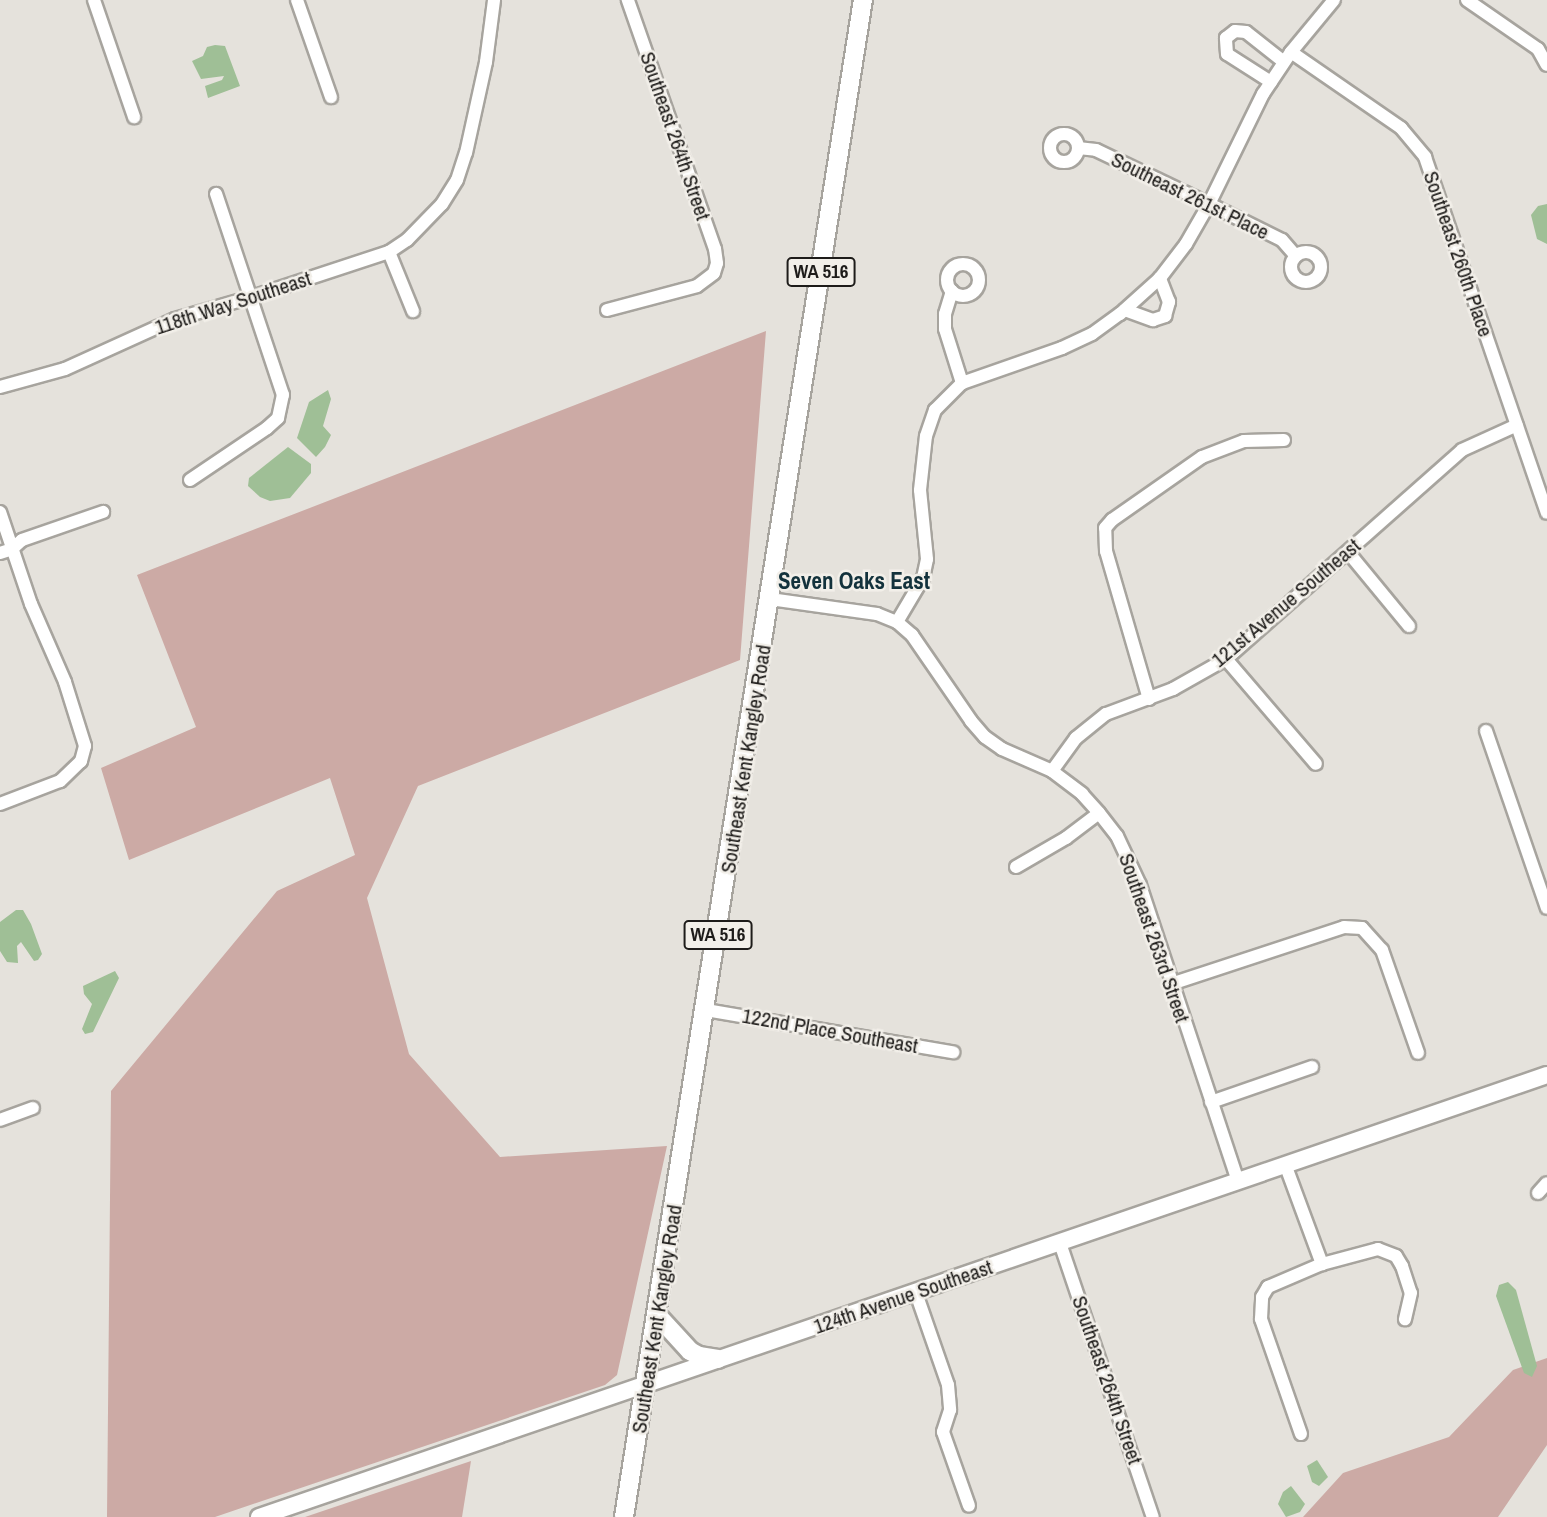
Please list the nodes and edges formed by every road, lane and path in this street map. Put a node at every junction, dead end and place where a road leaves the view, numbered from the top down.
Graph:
1 (94, 0) edge
2 (297, 0) edge
3 (494, 0) edge
4 (628, 0) edge
5 (863, 0) edge
6 (1334, 0) edge
7 (1467, 0) edge
8 (1542, 46) edge
9 (1288, 57) junction
10 (1547, 65) edge
11 (1271, 82) junction
12 (331, 97) dead end
13 (134, 117) dead end
14 (1078, 148) dead end
15 (216, 194) dead end
16 (1209, 204) junction
17 (389, 252) junction
18 (1296, 256) dead end
19 (1160, 278) junction
20 (952, 291) dead end
21 (252, 298) junction
22 (607, 310) dead end
23 (1125, 310) junction
24 (413, 311) dead end
25 (962, 383) junction
26 (0, 387) edge
27 (1517, 425) junction
28 (1284, 440) dead end
29 (190, 480) dead end
30 (0, 512) edge
31 (103, 512) dead end
32 (1547, 513) edge
33 (6, 551) edge
34 (1348, 552) junction
35 (770, 598) junction
36 (897, 622) junction
37 (1409, 626) dead end
38 (1226, 659) junction
39 (1149, 699) junction
40 (1486, 731) dead end
41 (1316, 764) dead end
42 (1052, 771) junction
43 (0, 804) edge
44 (1099, 813) junction
45 (1016, 867) dead end
46 (1547, 908) edge
47 (1171, 984) junction
48 (706, 1010) junction
49 (953, 1052) dead end
50 (1418, 1053) dead end
51 (1312, 1068) dead end
52 (1547, 1075) edge
53 (1211, 1102) junction
54 (33, 1108) dead end
55 (0, 1120) edge
56 (1285, 1164) junction
57 (1238, 1181) junction
58 (1060, 1243) junction
59 (1322, 1264) junction
60 (916, 1293) junction
61 (657, 1315) junction
62 (1405, 1318) dead end
63 (718, 1359) junction
64 (646, 1384) junction
65 (1301, 1434) dead end
66 (969, 1506) dead end
67 (259, 1517) edge
68 (624, 1517) edge
69 (1153, 1517) edge

1 - 13 street
2 - 12 street
3 - 17 street, 118th Way Southeast
4 - 22 street, Southeast 264th Street
5 - 35 main road, Southeast Kent Kangley Road / WA 516
6 - 9 street
7 - 8 street
8 - 10 street
9 - 11 street
9 - 11 street, Southeast 260th Place
9 - 27 street, Southeast 260th Place
11 - 16 street
14 - 16 street, Southeast 261st Place
15 - 21 street
16 - 18 street, Southeast 261st Place
16 - 19 street
17 - 21 street, 118th Way Southeast
17 - 24 street
19 - 23 street
19 - 23 street
20 - 25 street
21 - 26 street, 118th Way Southeast
21 - 29 street
23 - 25 street
25 - 36 street
27 - 32 street, Southeast 260th Place
27 - 34 street, 121st Avenue Southeast
28 - 39 street
30 - 33 street
31 - 33 street
33 - 43 street
34 - 37 street
34 - 38 street, 121st Avenue Southeast
35 - 36 street
35 - 48 main road, Southeast Kent Kangley Road / WA 516
36 - 42 street, Southeast 263rd Street
38 - 39 street, 121st Avenue Southeast
38 - 41 street
39 - 42 street, 121st Avenue Southeast
40 - 46 street
42 - 44 street, Southeast 263rd Street
44 - 45 street
44 - 47 street, Southeast 263rd Street
47 - 50 street
47 - 53 street, Southeast 263rd Street
48 - 49 street, 122nd Place Southeast
48 - 61 main road, Southeast Kent Kangley Road / WA 516
51 - 53 street
52 - 56 street, 124th Avenue Southeast
53 - 57 street, Southeast 263rd Street
54 - 55 street
56 - 57 street, 124th Avenue Southeast
56 - 59 street
57 - 58 street, 124th Avenue Southeast
58 - 60 street, 124th Avenue Southeast
58 - 69 street, Southeast 264th Street
59 - 62 street
59 - 65 street
60 - 63 street, 124th Avenue Southeast
60 - 66 street
61 - 63 main road
61 - 64 main road, Southeast Kent Kangley Road / WA 516
63 - 64 street, 124th Avenue Southeast
64 - 67 street, 124th Avenue Southeast
64 - 68 main road, Southeast Kent Kangley Road / WA 516

